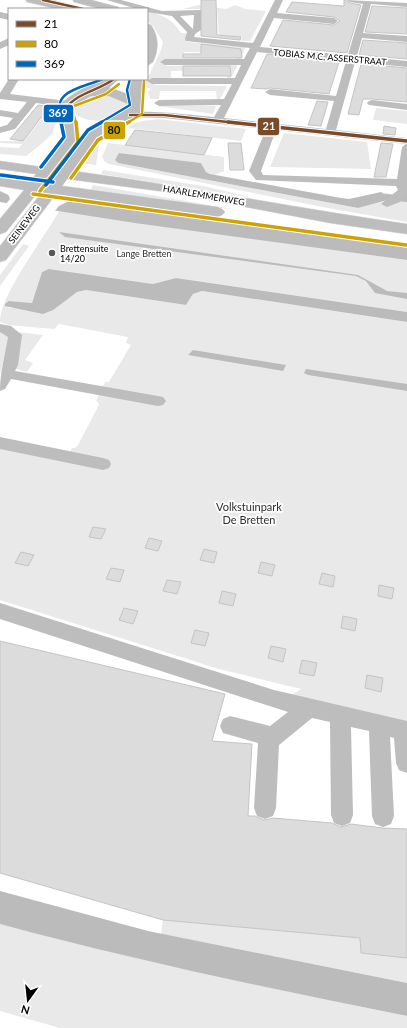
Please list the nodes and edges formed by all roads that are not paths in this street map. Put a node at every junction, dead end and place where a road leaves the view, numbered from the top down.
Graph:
1 (31, 0) edge
2 (43, 0) edge
3 (66, 0) edge
4 (78, 0) edge
5 (110, 0) edge
6 (140, 0) edge
7 (279, 0) edge
8 (350, 0) edge
9 (368, 2) junction
10 (180, 3) dead end
11 (405, 3) edge
12 (132, 5) junction
13 (67, 8) edge
14 (79, 8) edge
15 (101, 8) edge
16 (110, 8) edge
17 (143, 8) edge
18 (148, 9) edge
19 (162, 13) junction
20 (174, 14) junction
21 (271, 15) junction
22 (334, 21) dead end
23 (148, 30) edge
24 (358, 34) junction
25 (190, 35) junction
26 (407, 39) edge
27 (255, 48) junction
28 (351, 58) junction
29 (148, 59) edge
30 (165, 62) dead end
31 (247, 62) junction
32 (407, 64) edge
33 (13, 80) edge
34 (104, 80) edge
35 (113, 80) edge
36 (137, 80) edge
37 (152, 81) dead end
38 (238, 81) junction
39 (21, 88) dead end
40 (88, 92) junction
41 (270, 92) dead end
42 (4, 93) edge
43 (33, 95) junction
44 (339, 99) junction
45 (226, 102) junction
46 (159, 103) dead end
47 (372, 103) dead end
48 (67, 104) junction
49 (407, 106) edge
50 (135, 109) junction
51 (0, 114) edge
52 (20, 116) junction
53 (68, 120) junction
54 (218, 120) junction
55 (109, 125) junction
56 (272, 126) junction
57 (0, 130) edge
58 (330, 133) junction
59 (407, 141) edge
60 (407, 147) edge
61 (0, 165) edge
62 (46, 171) junction
63 (65, 174) junction
64 (0, 182) edge
65 (399, 195) edge
66 (25, 197) junction
67 (43, 200) junction
68 (0, 229) edge
69 (407, 229) edge
70 (407, 238) edge
71 (0, 257) edge
72 (0, 328) edge
73 (4, 380) edge
74 (158, 401) dead end
75 (0, 443) edge
76 (103, 464) dead end
77 (0, 611) edge
78 (310, 707) junction
79 (340, 715) junction
80 (379, 724) junction
81 (230, 726) dead end
82 (406, 730) edge
83 (273, 737) junction
84 (407, 763) edge
85 (265, 808) dead end
86 (342, 815) dead end
87 (383, 816) dead end

1 - 13 main road
2 - 14 street
3 - 15 street
4 - 16 main road
5 - 12 street
6 - 12 street
7 - 21 street
8 - 9 street
9 - 11 street
9 - 24 street
10 - 19 street
12 - 17 street
18 - 19 street
19 - 20 street
20 - 25 street
20 - 25 street
21 - 22 street
21 - 27 street
23 - 29 main road
24 - 26 street
24 - 28 street
25 - 27 street, TOBIAS M.C. ASSERSTRAAT
27 - 28 street, TOBIAS M.C. ASSERSTRAAT
27 - 31 street
28 - 32 street, TOBIAS M.C. ASSERSTRAAT
28 - 44 street
30 - 31 street
31 - 38 street
33 - 42 street
34 - 40 main road
35 - 40 street
36 - 50 main road
37 - 38 street
38 - 45 street
39 - 42 street
40 - 48 main road
40 - 50 main road
41 - 44 street
42 - 43 street
43 - 48 street
43 - 52 street
44 - 58 street
45 - 46 street
45 - 54 street
47 - 49 street
48 - 53 main road, SEINEWEG
50 - 54 street
50 - 55 main road, SEINEWEG
51 - 52 street
52 - 57 street
53 - 55 main road
53 - 62 main road, SEINEWEG
54 - 56 street
55 - 63 main road, SEINEWEG
56 - 58 street
56 - 65 street
58 - 59 street
60 - 65 street
61 - 62 main road, HAARLEMMERWEG
62 - 63 main road, HAARLEMMERWEG
62 - 66 main road, SEINEWEG
63 - 67 main road, SEINEWEG
63 - 69 main road, HAARLEMMERWEG
64 - 66 main road, HAARLEMMERWEG
66 - 67 main road, HAARLEMMERWEG
66 - 68 main road, SEINEWEG
67 - 70 main road, HAARLEMMERWEG
67 - 71 main road, SEINEWEG
72 - 73 street
73 - 74 street
75 - 76 street
77 - 78 street
78 - 79 street
78 - 83 street
79 - 80 street
79 - 86 street
80 - 82 street
80 - 87 street
81 - 83 street
82 - 84 street
83 - 85 street

